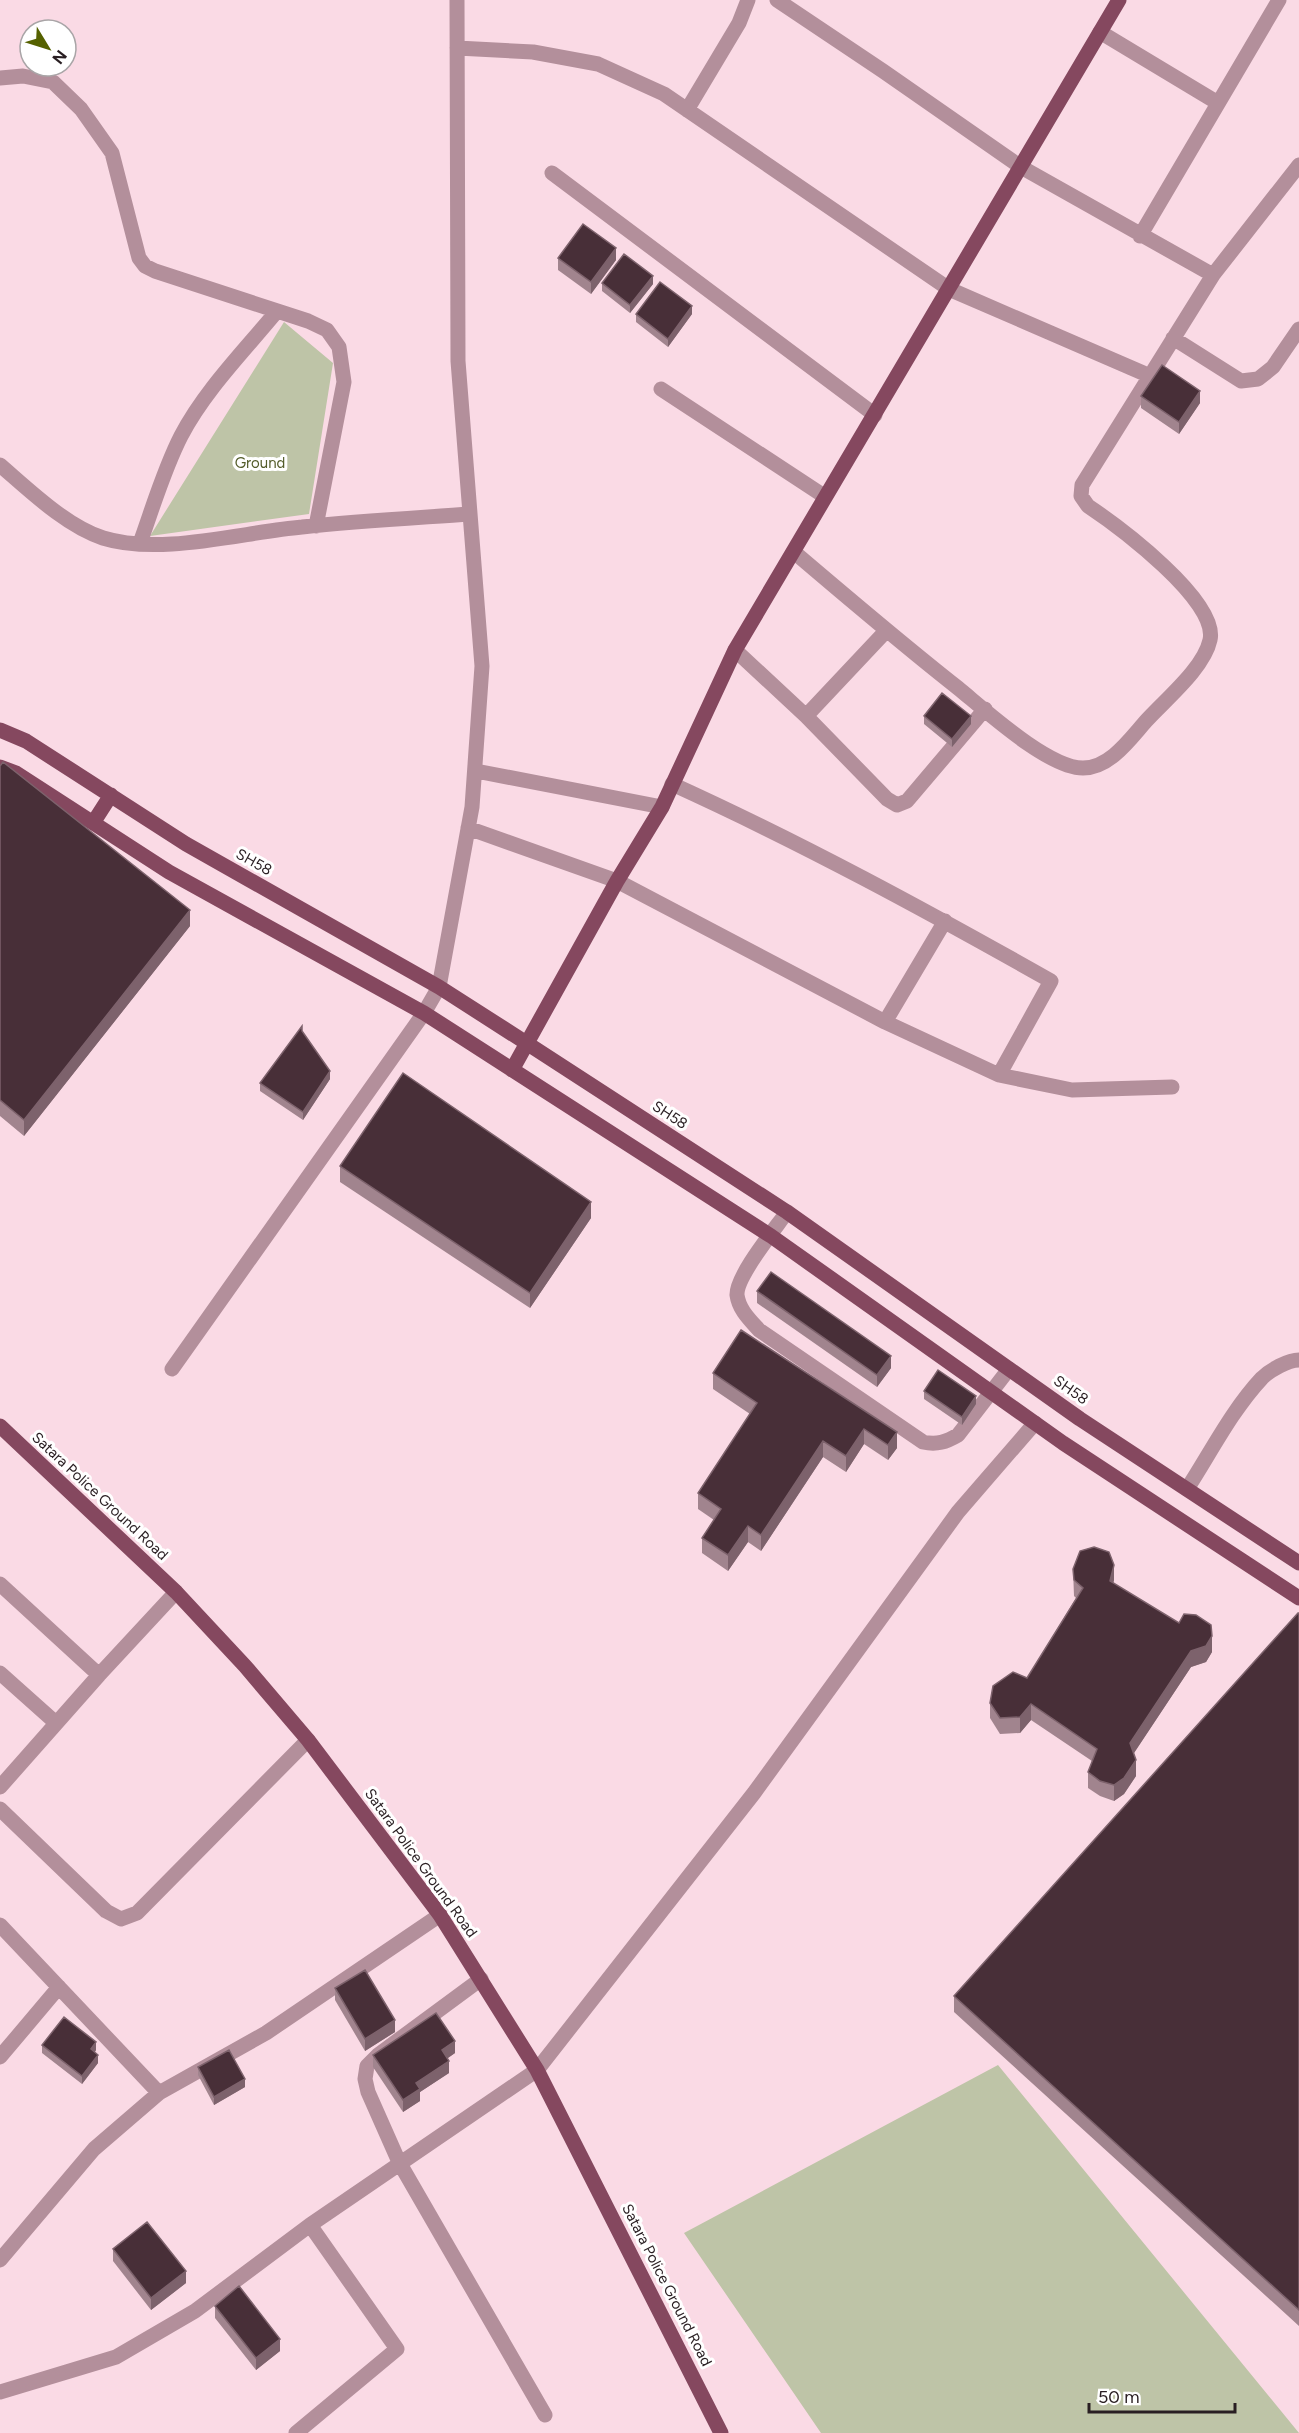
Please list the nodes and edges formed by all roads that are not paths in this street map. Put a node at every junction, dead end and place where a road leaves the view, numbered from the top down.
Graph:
1 (457, 0) edge
2 (748, 0) edge
3 (777, 0) edge
4 (1119, 0) edge
5 (1279, 0) edge
6 (1100, 32) junction
7 (457, 48) junction
8 (0, 78) edge
9 (1218, 103) junction
10 (687, 110) junction
11 (1299, 165) edge
12 (1021, 167) junction
13 (552, 173) dead end
14 (1140, 236) junction
15 (1213, 275) junction
16 (949, 289) junction
17 (277, 311) junction
18 (1299, 329) edge
19 (1173, 338) junction
20 (1150, 376) junction
21 (661, 389) dead end
22 (875, 414) junction
23 (0, 465) edge
24 (824, 496) junction
25 (470, 514) junction
26 (316, 526) junction
27 (140, 543) junction
28 (794, 552) junction
29 (886, 631) junction
30 (735, 651) junction
31 (985, 709) junction
32 (806, 716) junction
33 (0, 730) edge
34 (0, 767) edge
35 (476, 771) junction
36 (672, 784) junction
37 (111, 795) junction
38 (662, 807) junction
39 (93, 823) junction
40 (468, 828) junction
41 (617, 881) junction
42 (945, 921) junction
43 (439, 987) junction
44 (424, 1013) junction
45 (885, 1022) junction
46 (528, 1044) junction
47 (512, 1070) junction
48 (999, 1075) junction
49 (1172, 1087) dead end
50 (787, 1212) junction
51 (771, 1236) junction
52 (1299, 1360) edge
53 (172, 1369) dead end
54 (1009, 1369) junction
55 (992, 1392) junction
56 (1035, 1423) junction
57 (0, 1426) edge
58 (1186, 1489) junction
59 (1299, 1563) edge
60 (0, 1584) edge
61 (176, 1592) junction
62 (1299, 1598) edge
63 (0, 1672) edge
64 (99, 1675) junction
65 (56, 1723) junction
66 (308, 1740) junction
67 (3, 1779) edge
68 (0, 1809) edge
69 (440, 1915) junction
70 (0, 1925) edge
71 (480, 1979) junction
72 (59, 1987) junction
73 (0, 2057) edge
74 (537, 2070) junction
75 (159, 2093) junction
76 (399, 2162) junction
77 (310, 2225) junction
78 (0, 2260) edge
79 (0, 2392) edge
80 (545, 2415) dead end
81 (296, 2433) edge
82 (721, 2433) edge

1 - 7 street
2 - 10 street
3 - 12 street
4 - 6 main road
5 - 9 street
6 - 9 street
6 - 12 main road
7 - 10 street
7 - 25 street
8 - 17 street
9 - 14 street
10 - 16 street
11 - 15 street
12 - 14 street
12 - 16 main road
13 - 22 street
14 - 15 street
15 - 19 street
16 - 20 street
16 - 22 main road
17 - 26 street
17 - 27 street
18 - 19 street
19 - 20 street
20 - 31 street
21 - 24 street
22 - 24 main road
23 - 27 street
24 - 28 main road
25 - 26 street
25 - 35 street
26 - 27 street
28 - 29 street
28 - 30 main road
29 - 31 street
29 - 32 street
30 - 32 street
30 - 36 main road
31 - 32 street
33 - 37 main road, SH58 / SH58
34 - 39 main road
35 - 38 street
35 - 40 street
36 - 38 main road
36 - 42 street
37 - 39 main road
37 - 43 main road, SH58 / SH58
38 - 41 main road
39 - 44 main road
40 - 41 street
40 - 43 street
41 - 45 street
41 - 46 main road
42 - 45 street
42 - 48 street
43 - 44 street
43 - 46 main road, SH58 / SH58
44 - 47 main road
44 - 53 street
45 - 48 street
46 - 47 main road
46 - 50 main road, SH58 / SH58
47 - 51 main road
48 - 49 street
50 - 51 street
50 - 54 main road, SH58 / SH58
51 - 55 main road
51 - 55 street
52 - 58 street
54 - 55 street
54 - 58 main road, SH58 / SH58
55 - 56 main road
56 - 62 main road
56 - 74 street
57 - 61 main road, Satara Police Ground Road
58 - 59 main road, SH58 / SH58
60 - 64 street
61 - 64 street
61 - 66 main road, Satara Police Ground Road
63 - 65 street
64 - 65 street
65 - 67 street
66 - 68 street
66 - 69 main road, Satara Police Ground Road
69 - 71 main road, Satara Police Ground Road
69 - 75 street
70 - 72 street
71 - 74 main road, Satara Police Ground Road
71 - 76 street
72 - 73 street
72 - 75 street
74 - 76 street
74 - 82 main road, Satara Police Ground Road
75 - 78 street
76 - 77 street
76 - 80 street
77 - 79 street
77 - 81 street

